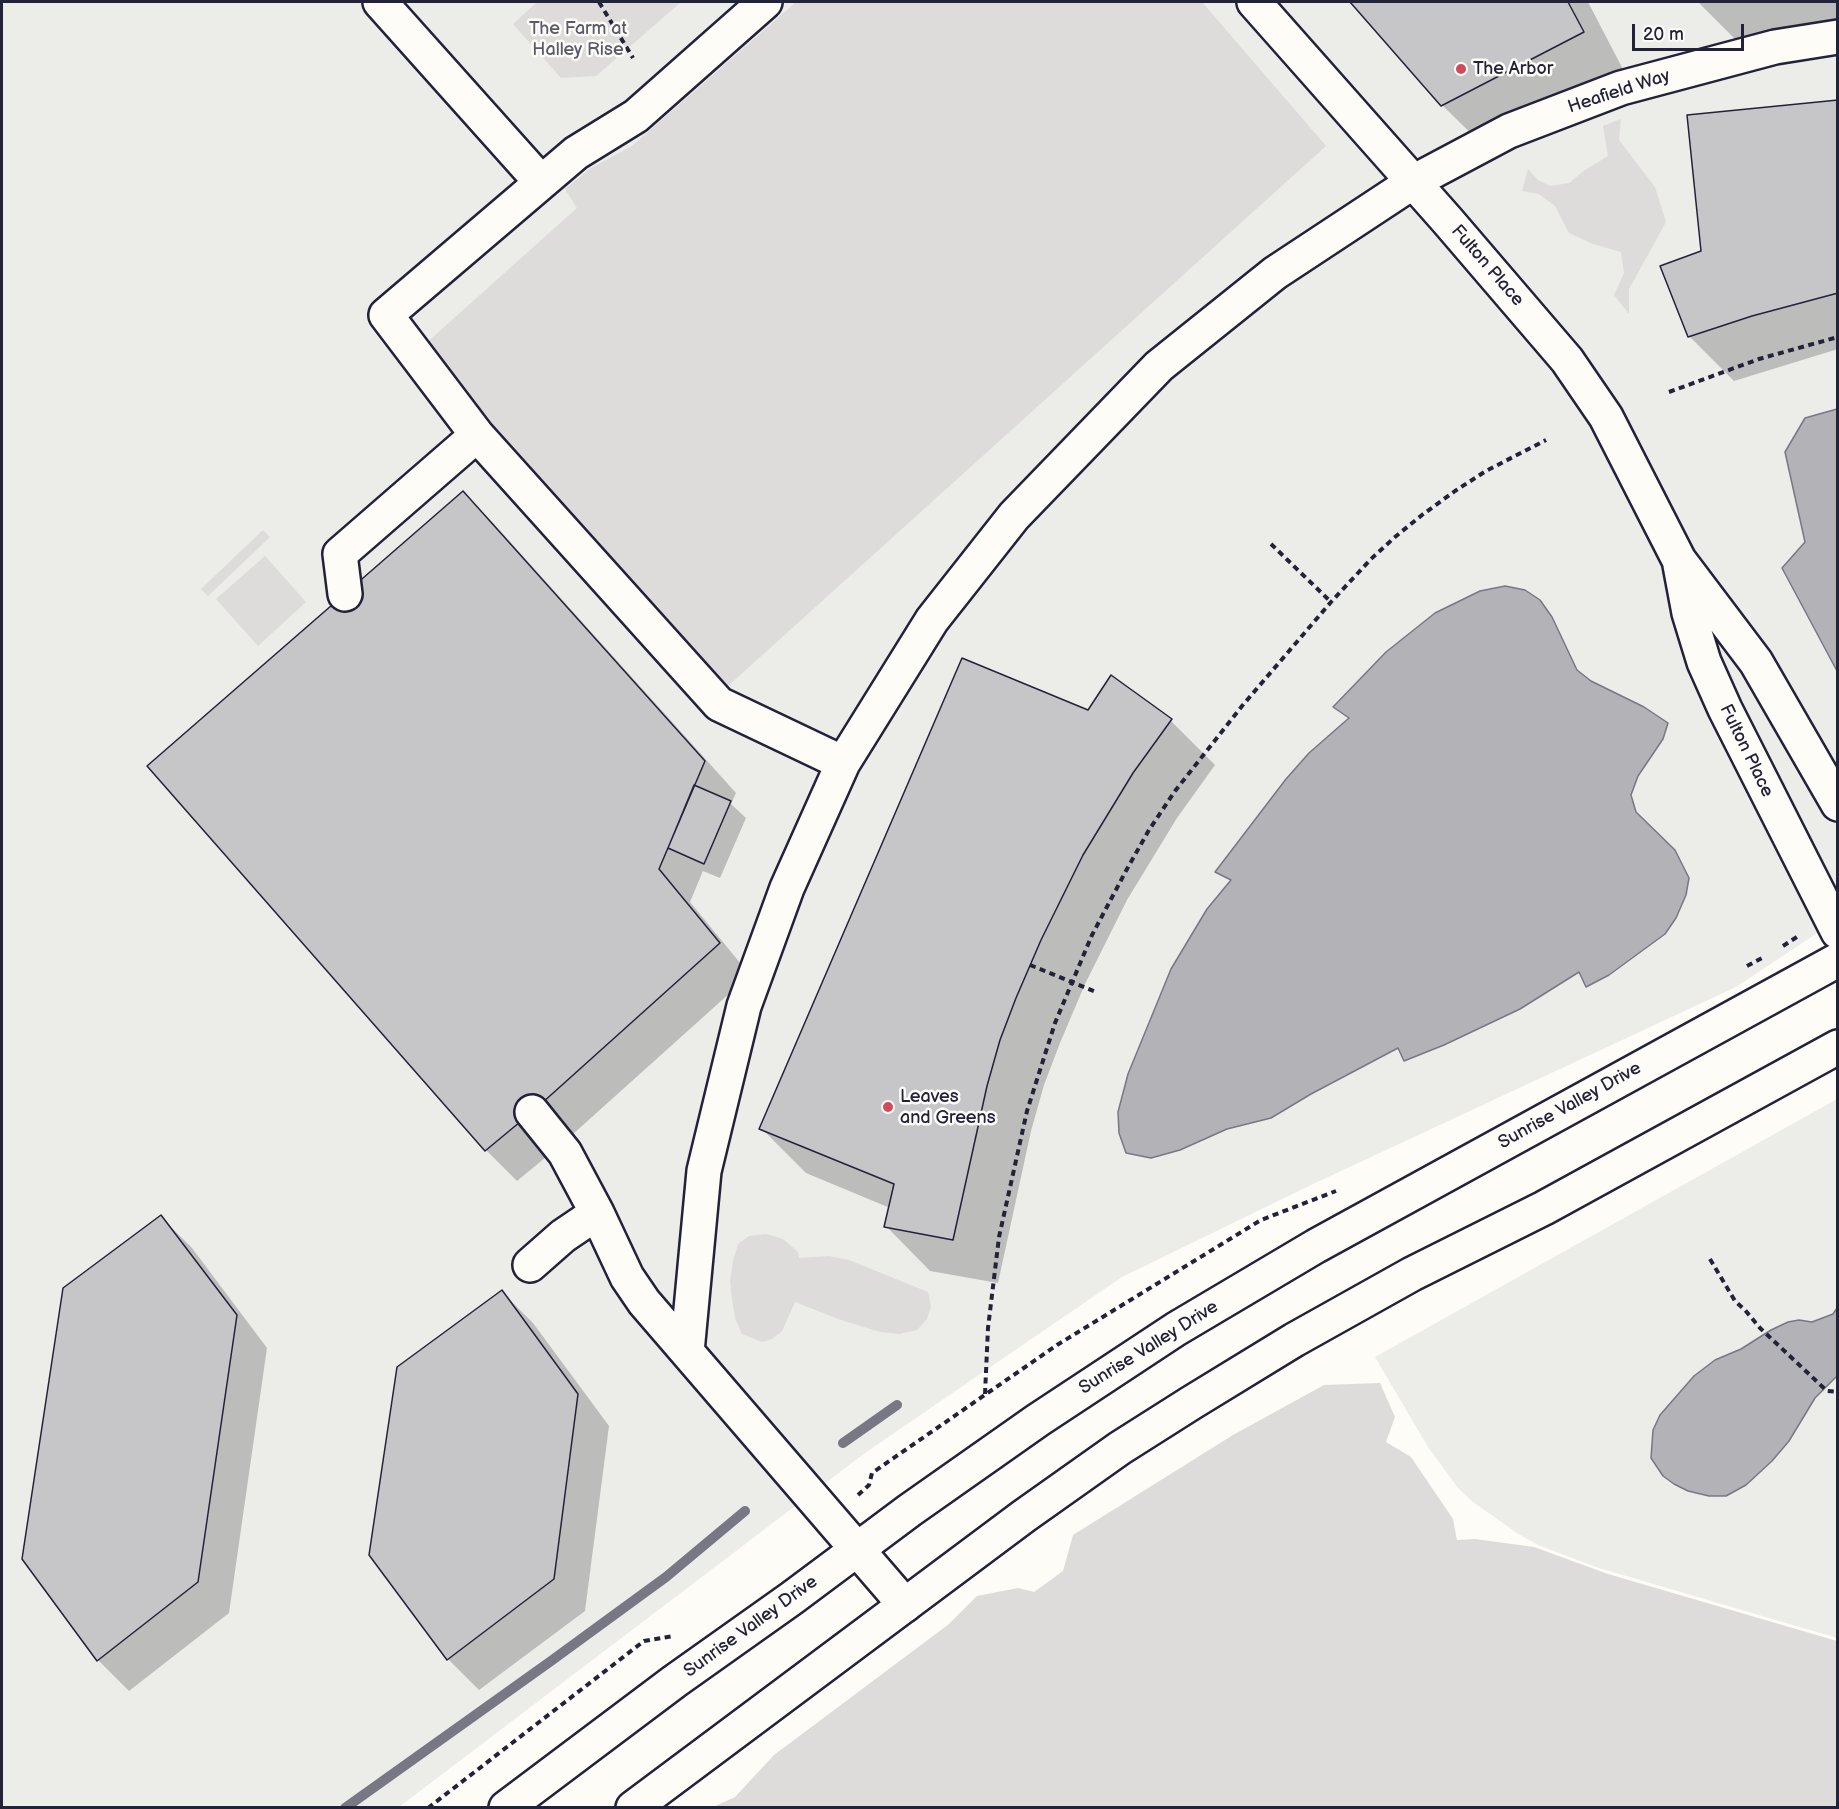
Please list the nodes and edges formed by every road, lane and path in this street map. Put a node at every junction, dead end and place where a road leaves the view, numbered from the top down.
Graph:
1 (380, 2) edge
2 (599, 2) edge
3 (765, 2) edge
4 (1254, 2) edge
5 (1838, 37) edge
6 (633, 58) dead end
7 (541, 182) junction
8 (1413, 182) junction
9 (1838, 337) edge
10 (1668, 392) dead end
11 (477, 435) junction
12 (1546, 440) dead end
13 (1271, 544) dead end
14 (1679, 561) junction
15 (345, 594) dead end
16 (1330, 602) junction
17 (843, 763) junction
18 (1838, 804) edge
19 (1838, 932) edge
20 (1838, 960) edge
21 (1030, 965) dead end
22 (1072, 981) junction
23 (1096, 992) dead end
24 (1838, 1047) edge
25 (532, 1112) dead end
26 (597, 1213) junction
27 (1710, 1258) dead end
28 (530, 1265) dead end
29 (687, 1352) junction
30 (1838, 1392) edge
31 (985, 1394) dead end
32 (856, 1550) junction
33 (904, 1605) junction
34 (677, 1635) dead end
35 (428, 1808) edge
36 (506, 1808) edge
37 (633, 1808) edge

1 - 7 main road
2 - 6 path
3 - 7 main road
4 - 8 main road, Fulton Place
5 - 8 main road, Heafield Way
7 - 11 main road
8 - 14 main road, Fulton Place
8 - 17 main road, Heafield Way
9 - 10 path
11 - 15 main road
11 - 17 main road
12 - 16 path
13 - 16 path
14 - 18 main road, Fulton Place
14 - 19 main road, Fulton Place
16 - 22 path
17 - 29 main road, Heafield Way
20 - 32 main road, Sunrise Valley Drive
21 - 22 path
22 - 23 path
22 - 31 path
24 - 33 main road
25 - 26 main road
26 - 28 main road
26 - 29 main road
27 - 30 path
29 - 32 main road
32 - 33 main road
32 - 36 main road, Sunrise Valley Drive
33 - 37 main road
34 - 35 path

